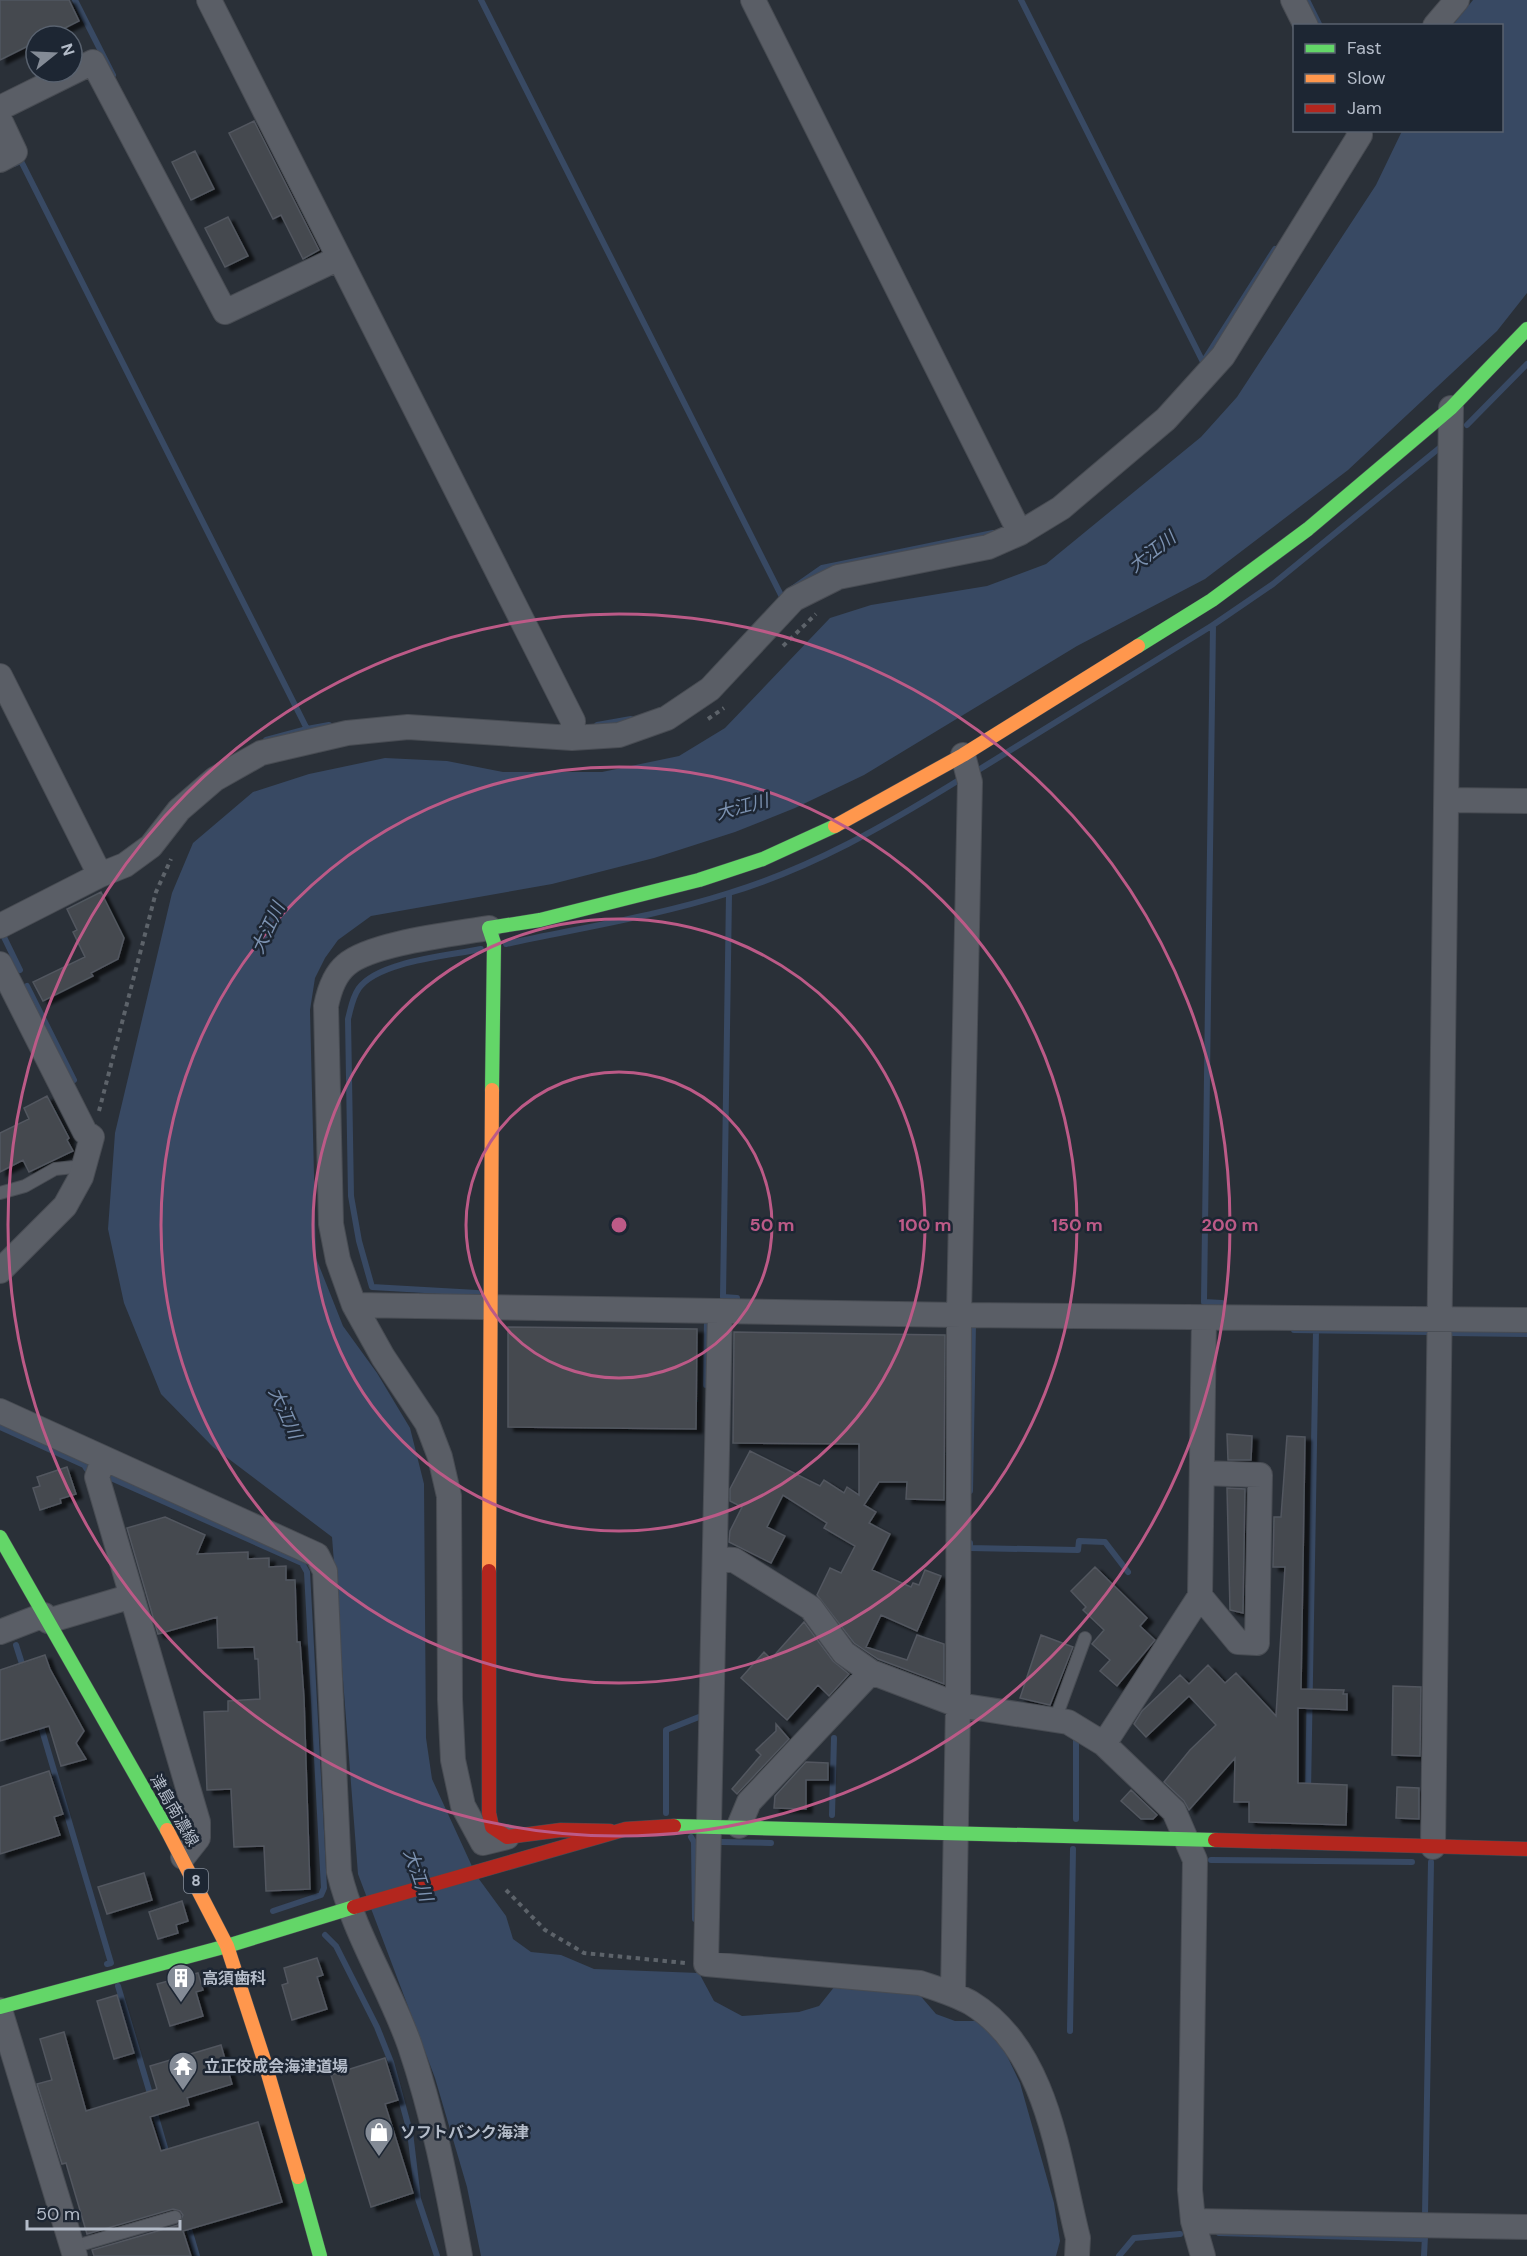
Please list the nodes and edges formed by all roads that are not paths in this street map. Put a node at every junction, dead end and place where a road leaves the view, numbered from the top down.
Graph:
1 (209, 0) edge
2 (753, 0) edge
3 (1293, 0) edge
4 (1456, 0) edge
5 (1305, 24) edge
6 (1437, 24) edge
7 (0, 108) edge
8 (0, 120) edge
9 (1361, 132) edge
10 (0, 160) edge
11 (339, 258) junction
12 (1527, 329) edge
13 (1451, 408) junction
14 (1020, 533) junction
15 (0, 676) edge
16 (572, 738) junction
17 (963, 755) junction
18 (1448, 800) junction
19 (1527, 801) edge
20 (100, 875) junction
21 (0, 926) edge
22 (489, 928) junction
23 (0, 964) edge
24 (84, 1166) junction
25 (0, 1193) edge
26 (0, 1271) edge
27 (354, 1305) junction
28 (489, 1307) junction
29 (720, 1311) junction
30 (959, 1315) junction
31 (1204, 1318) junction
32 (1441, 1318) junction
33 (1527, 1320) edge
34 (0, 1411) edge
35 (103, 1460) junction
36 (1202, 1473) junction
37 (0, 1537) edge
38 (716, 1559) junction
39 (132, 1596) junction
40 (1200, 1596) junction
41 (46, 1618) junction
42 (0, 1632) edge
43 (1085, 1638) dead end
44 (871, 1672) junction
45 (958, 1704) junction
46 (1055, 1720) junction
47 (1104, 1744) junction
48 (709, 1826) junction
49 (739, 1826) junction
50 (610, 1831) junction
51 (957, 1832) junction
52 (507, 1837) junction
53 (1186, 1840) junction
54 (1433, 1847) junction
55 (1527, 1849) edge
56 (183, 1857) junction
57 (353, 1907) junction
58 (227, 1946) junction
59 (953, 1994) junction
60 (0, 2009) edge
61 (175, 2217) dead end
62 (1193, 2221) junction
63 (1527, 2228) edge
64 (74, 2252) edge
65 (320, 2256) edge
66 (460, 2256) edge
67 (1077, 2256) edge
68 (1203, 2256) edge

1 - 11 street
2 - 14 street
3 - 5 street
4 - 6 street
7 - 11 street
8 - 10 street
9 - 14 street
11 - 16 street
12 - 13 street
13 - 17 street
13 - 18 street
14 - 16 street
15 - 20 street
16 - 20 street
17 - 22 street
17 - 30 street
18 - 19 street
18 - 32 street
20 - 21 street
22 - 27 street
22 - 28 street
23 - 24 street
24 - 25 lane
24 - 26 street
27 - 28 street
27 - 52 street
28 - 29 street
28 - 52 street
29 - 30 street
29 - 38 street
30 - 31 street
30 - 45 street
31 - 32 street
31 - 36 street
32 - 33 street
32 - 54 street
34 - 35 street
35 - 39 street
35 - 57 street
36 - 40 street
36 - 40 street
37 - 41 street, 津島南濃線 / 8
38 - 44 street
38 - 48 street
39 - 41 street
39 - 56 street
40 - 47 street
41 - 42 street
41 - 56 street, 津島南濃線 / 8
43 - 46 lane
44 - 45 street
44 - 49 street
45 - 46 street
45 - 51 street
46 - 47 street
47 - 53 street
48 - 49 street
48 - 50 street
48 - 59 street
49 - 51 street
50 - 52 street
50 - 57 street
51 - 53 street
51 - 59 street
53 - 54 street
53 - 62 street
54 - 55 street
56 - 58 street, 津島南濃線 / 8
57 - 58 street
57 - 66 street
58 - 60 street
58 - 65 street, 津島南濃線 / 8
59 - 67 street
60 - 64 street
61 - 64 lane
62 - 63 street
62 - 68 street

